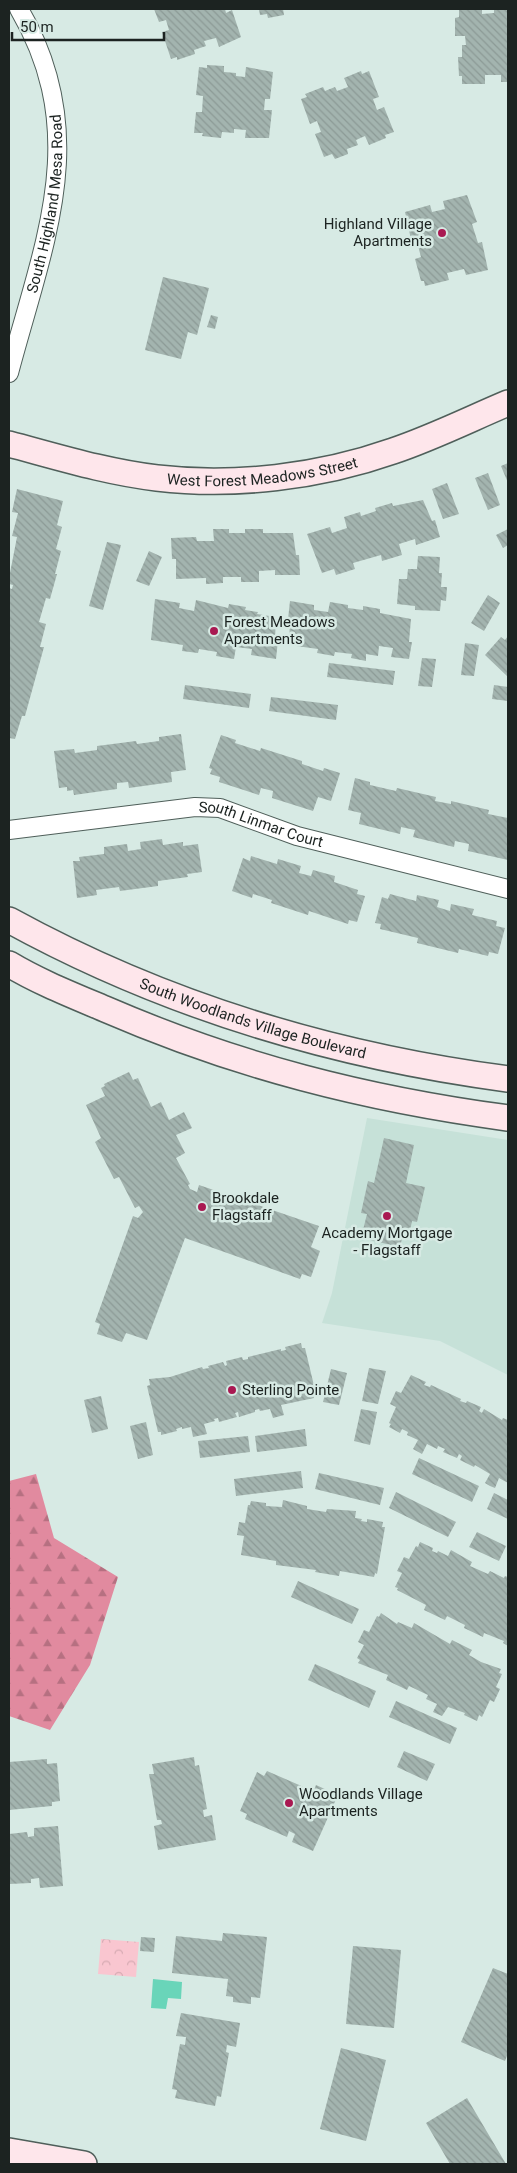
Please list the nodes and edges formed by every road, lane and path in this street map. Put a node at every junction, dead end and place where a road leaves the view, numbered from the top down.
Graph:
1 (19, 9) edge
2 (9, 373) edge
3 (508, 403) edge
4 (9, 444) edge
5 (9, 830) edge
6 (508, 889) edge
7 (9, 920) edge
8 (9, 964) edge
9 (508, 1079) edge
10 (508, 1118) edge
11 (9, 2151) edge
12 (84, 2164) edge

1 - 2 street, South Highland Mesa Road
3 - 4 street, West Forest Meadows Street
5 - 6 street, South Linmar Court
7 - 9 street, South Woodlands Village Boulevard
8 - 10 street
11 - 12 street

